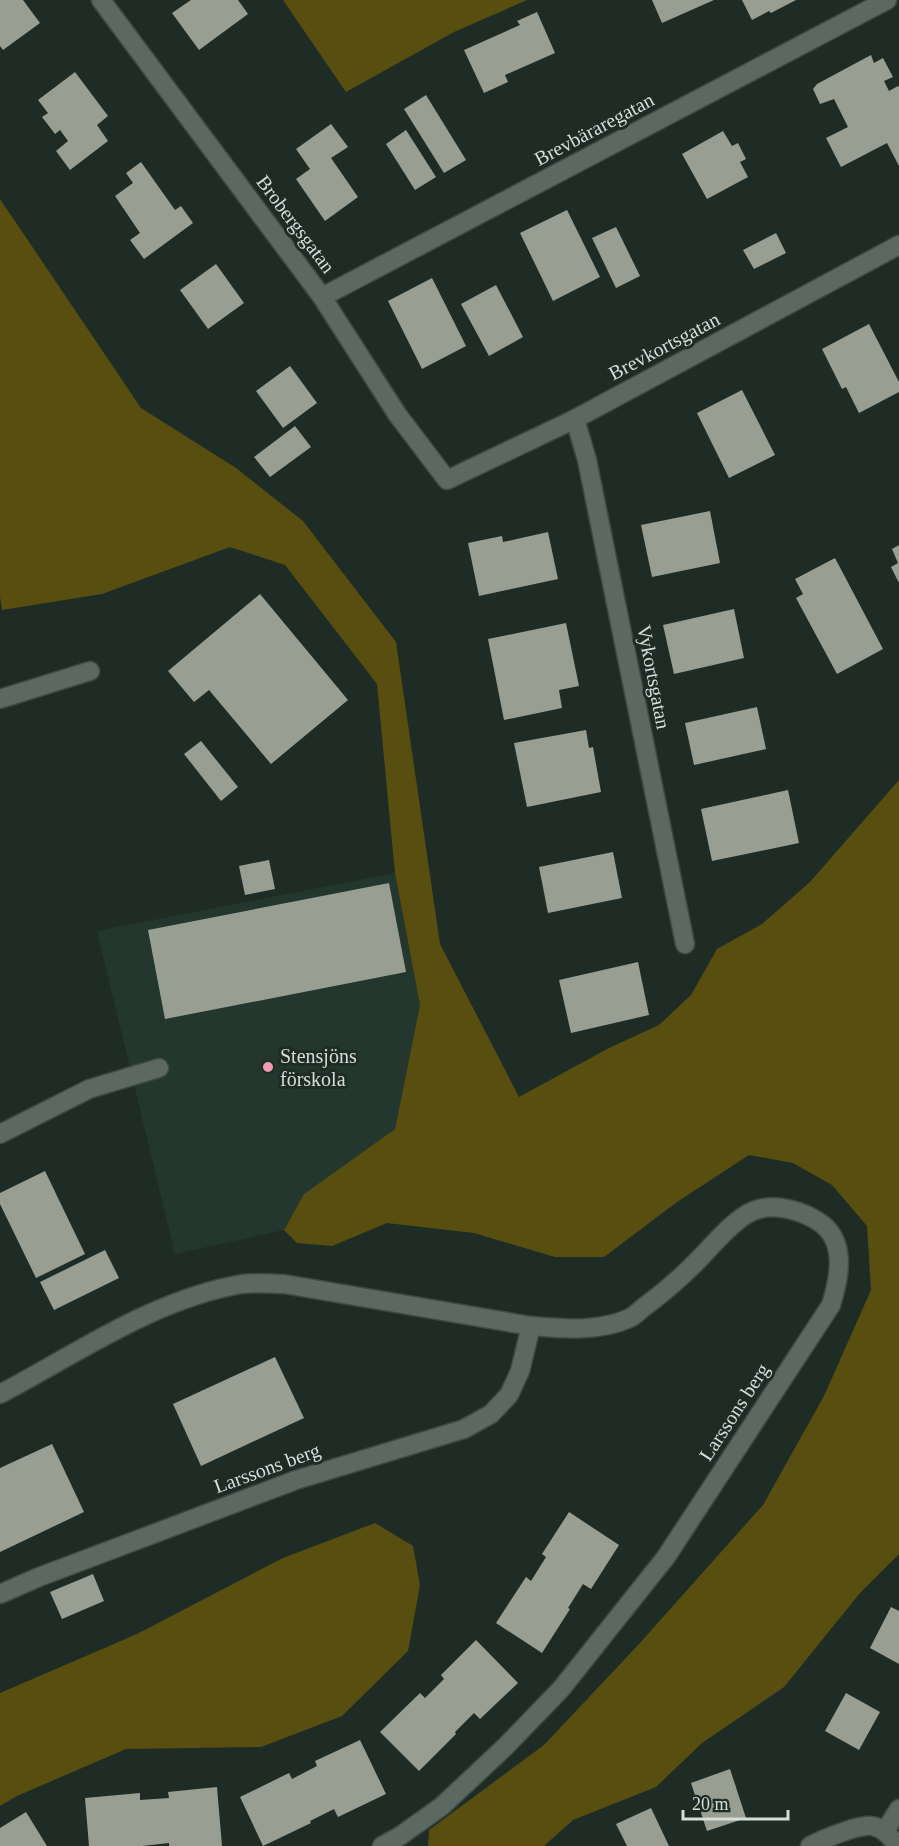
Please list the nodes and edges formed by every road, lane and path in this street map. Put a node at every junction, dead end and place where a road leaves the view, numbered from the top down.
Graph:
1 (101, 0) edge
2 (887, 0) edge
3 (893, 0) edge
4 (899, 12) edge
5 (899, 245) edge
6 (322, 297) junction
7 (575, 419) junction
8 (447, 480) joint
9 (90, 671) dead end
10 (0, 699) edge
11 (685, 944) dead end
12 (159, 1068) dead end
13 (0, 1134) edge
14 (531, 1326) junction
15 (0, 1394) edge
16 (0, 1594) edge
17 (899, 1809) edge
18 (885, 1831) junction
19 (382, 1846) edge
20 (810, 1846) edge
21 (897, 1846) edge

1 - 6 street, Brobergsgatan
2 - 6 street, Brevbäraregatan
3 - 4 street
5 - 7 street, Brevkortsgatan
6 - 8 street, Brobergsgatan
7 - 8 street, Brevkortsgatan
7 - 11 street, Vykortsgatan
9 - 10 street
12 - 13 street
14 - 15 street, Larssons berg
14 - 16 street, Larssons berg
14 - 19 street, Larssons berg
17 - 18 street
18 - 20 street
18 - 21 street

